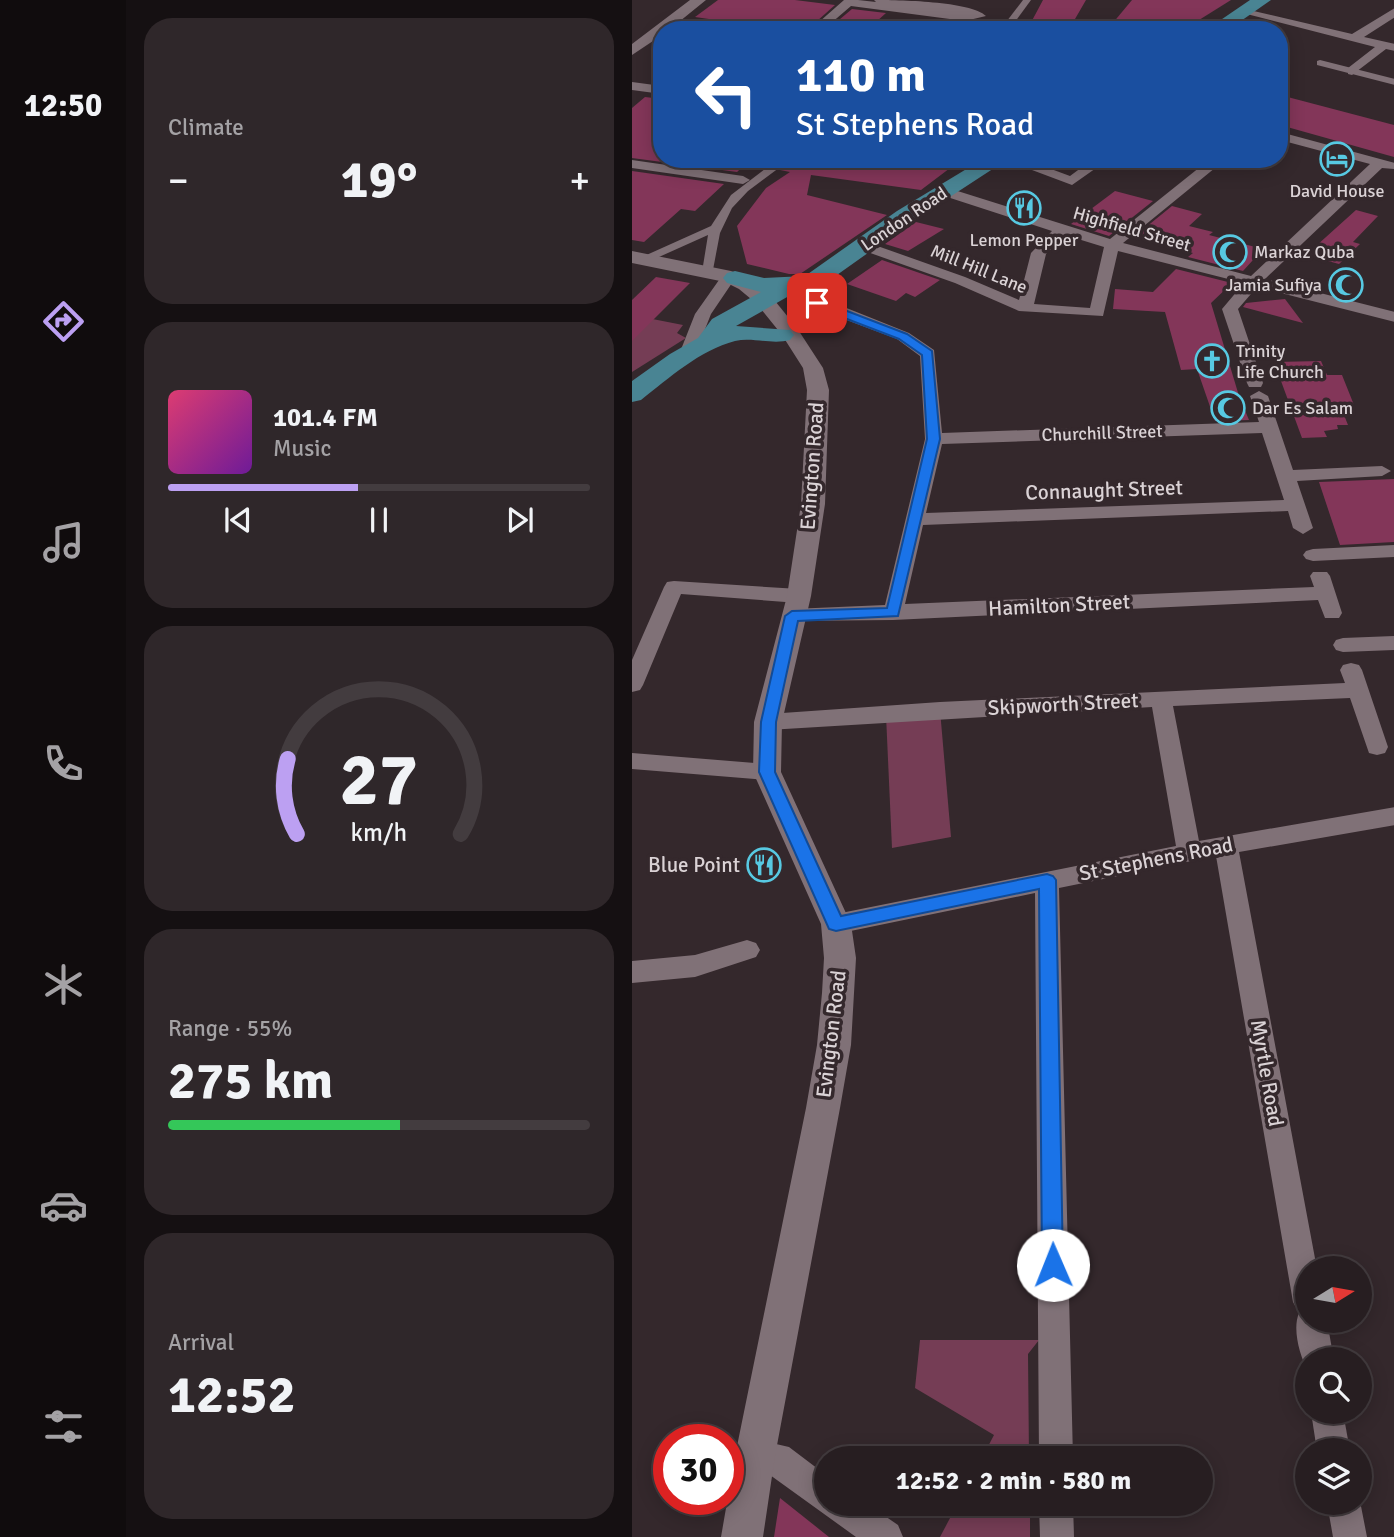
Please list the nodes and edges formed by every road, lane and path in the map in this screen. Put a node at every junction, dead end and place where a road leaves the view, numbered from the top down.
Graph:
1 (699, 0) edge
2 (880, 0) edge
3 (1027, 0) edge
4 (849, 1) edge
5 (1254, 3) edge
6 (1394, 11) edge
7 (965, 18) junction
8 (671, 21) edge
9 (826, 21) edge
10 (961, 21) edge
11 (1011, 21) edge
12 (1228, 21) edge
13 (653, 35) edge
14 (1354, 38) junction
15 (1389, 47) edge
16 (632, 51) edge
17 (1320, 62) dead end
18 (1352, 71) junction
19 (1394, 82) edge
20 (632, 86) edge
21 (653, 89) edge
22 (1288, 138) edge
23 (632, 164) edge
24 (1390, 165) edge
25 (653, 167) edge
26 (660, 168) edge
27 (772, 168) edge
28 (983, 168) edge
29 (1035, 168) edge
30 (1090, 168) edge
31 (1208, 168) edge
32 (743, 180) dead end
33 (944, 191) junction
34 (715, 228) junction
35 (1062, 229) junction
36 (1112, 245) junction
37 (864, 246) junction
38 (639, 258) edge
39 (721, 277) junction
40 (1253, 282) junction
41 (802, 288) junction
42 (1025, 308) junction
43 (1394, 317) edge
44 (771, 319) junction
45 (699, 347) junction
46 (632, 394) edge
47 (1269, 427) junction
48 (934, 439) junction
49 (1382, 471) dead end
50 (1286, 476) junction
51 (1296, 505) junction
52 (914, 519) junction
53 (1394, 551) edge
54 (1314, 561) junction
55 (795, 606) junction
56 (893, 613) junction
57 (1334, 619) joint
58 (1394, 643) edge
59 (1350, 667) junction
60 (632, 685) edge
61 (1161, 699) junction
62 (768, 722) junction
63 (1378, 747) dead end
64 (632, 761) edge
65 (767, 772) junction
66 (1394, 816) edge
67 (1226, 845) junction
68 (1189, 852) junction
69 (1047, 880) junction
70 (836, 924) junction
71 (746, 950) dead end
72 (634, 977) edge
73 (1300, 1256) edge
74 (1056, 1446) edge
75 (754, 1456) junction
76 (814, 1487) edge
77 (1346, 1515) edge
78 (855, 1516) edge
79 (1056, 1516) edge
80 (742, 1537) edge
81 (886, 1537) edge
82 (1057, 1537) edge
83 (1350, 1537) edge

1 - 8 street
2 - 7 street
3 - 11 street
4 - 7 street
4 - 9 street
5 - 12 main road
5 - 14 street
6 - 14 street
7 - 10 street
13 - 16 street
14 - 15 street
15 - 18 street
17 - 18 street
18 - 19 street
20 - 21 street
22 - 24 street
23 - 25 street
24 - 40 street
26 - 32 street
27 - 34 street
28 - 33 main road, London Road
29 - 30 street
31 - 36 street
33 - 35 street, Highfield Street
33 - 37 main road, London Road
34 - 38 street
34 - 39 street
35 - 36 street, Highfield Street
35 - 42 street
36 - 40 street, Highfield Street
36 - 42 street, Mill Hill Lane
37 - 41 main road, London Road
37 - 42 street, Mill Hill Lane
38 - 39 street
39 - 41 main road
39 - 44 street, Evington Road
39 - 45 street
40 - 43 street, Highfield Street
40 - 47 street
41 - 44 main road, London Road
41 - 48 street
44 - 45 main road, London Road
44 - 45 main road, London Road
44 - 55 street, Evington Road
45 - 46 main road, London Road
47 - 48 street, Churchill Street
47 - 50 street
48 - 52 street
49 - 50 street
50 - 51 street
51 - 52 street, Connaught Street
51 - 54 street
52 - 56 street
53 - 54 street, Hamilton Street
54 - 56 street, Hamilton Street
54 - 57 street
55 - 56 street, Hamilton Street
55 - 60 street, Hamilton Street
55 - 62 street, Evington Road
57 - 59 street
58 - 59 street, Skipworth Street
59 - 61 street, Skipworth Street
59 - 63 street
61 - 62 street, Skipworth Street
61 - 68 street
62 - 65 street, Evington Road
64 - 65 street
65 - 70 street, Evington Road
66 - 67 street, St Stephens Road
67 - 68 street, St Stephens Road
67 - 73 street, Myrtle Road
68 - 69 street, St Stephens Road
69 - 70 street, St Stephens Road
69 - 74 street
70 - 75 street, Evington Road
71 - 72 street
75 - 76 street
75 - 80 street, Evington Road
77 - 83 street
78 - 81 street
79 - 82 street

